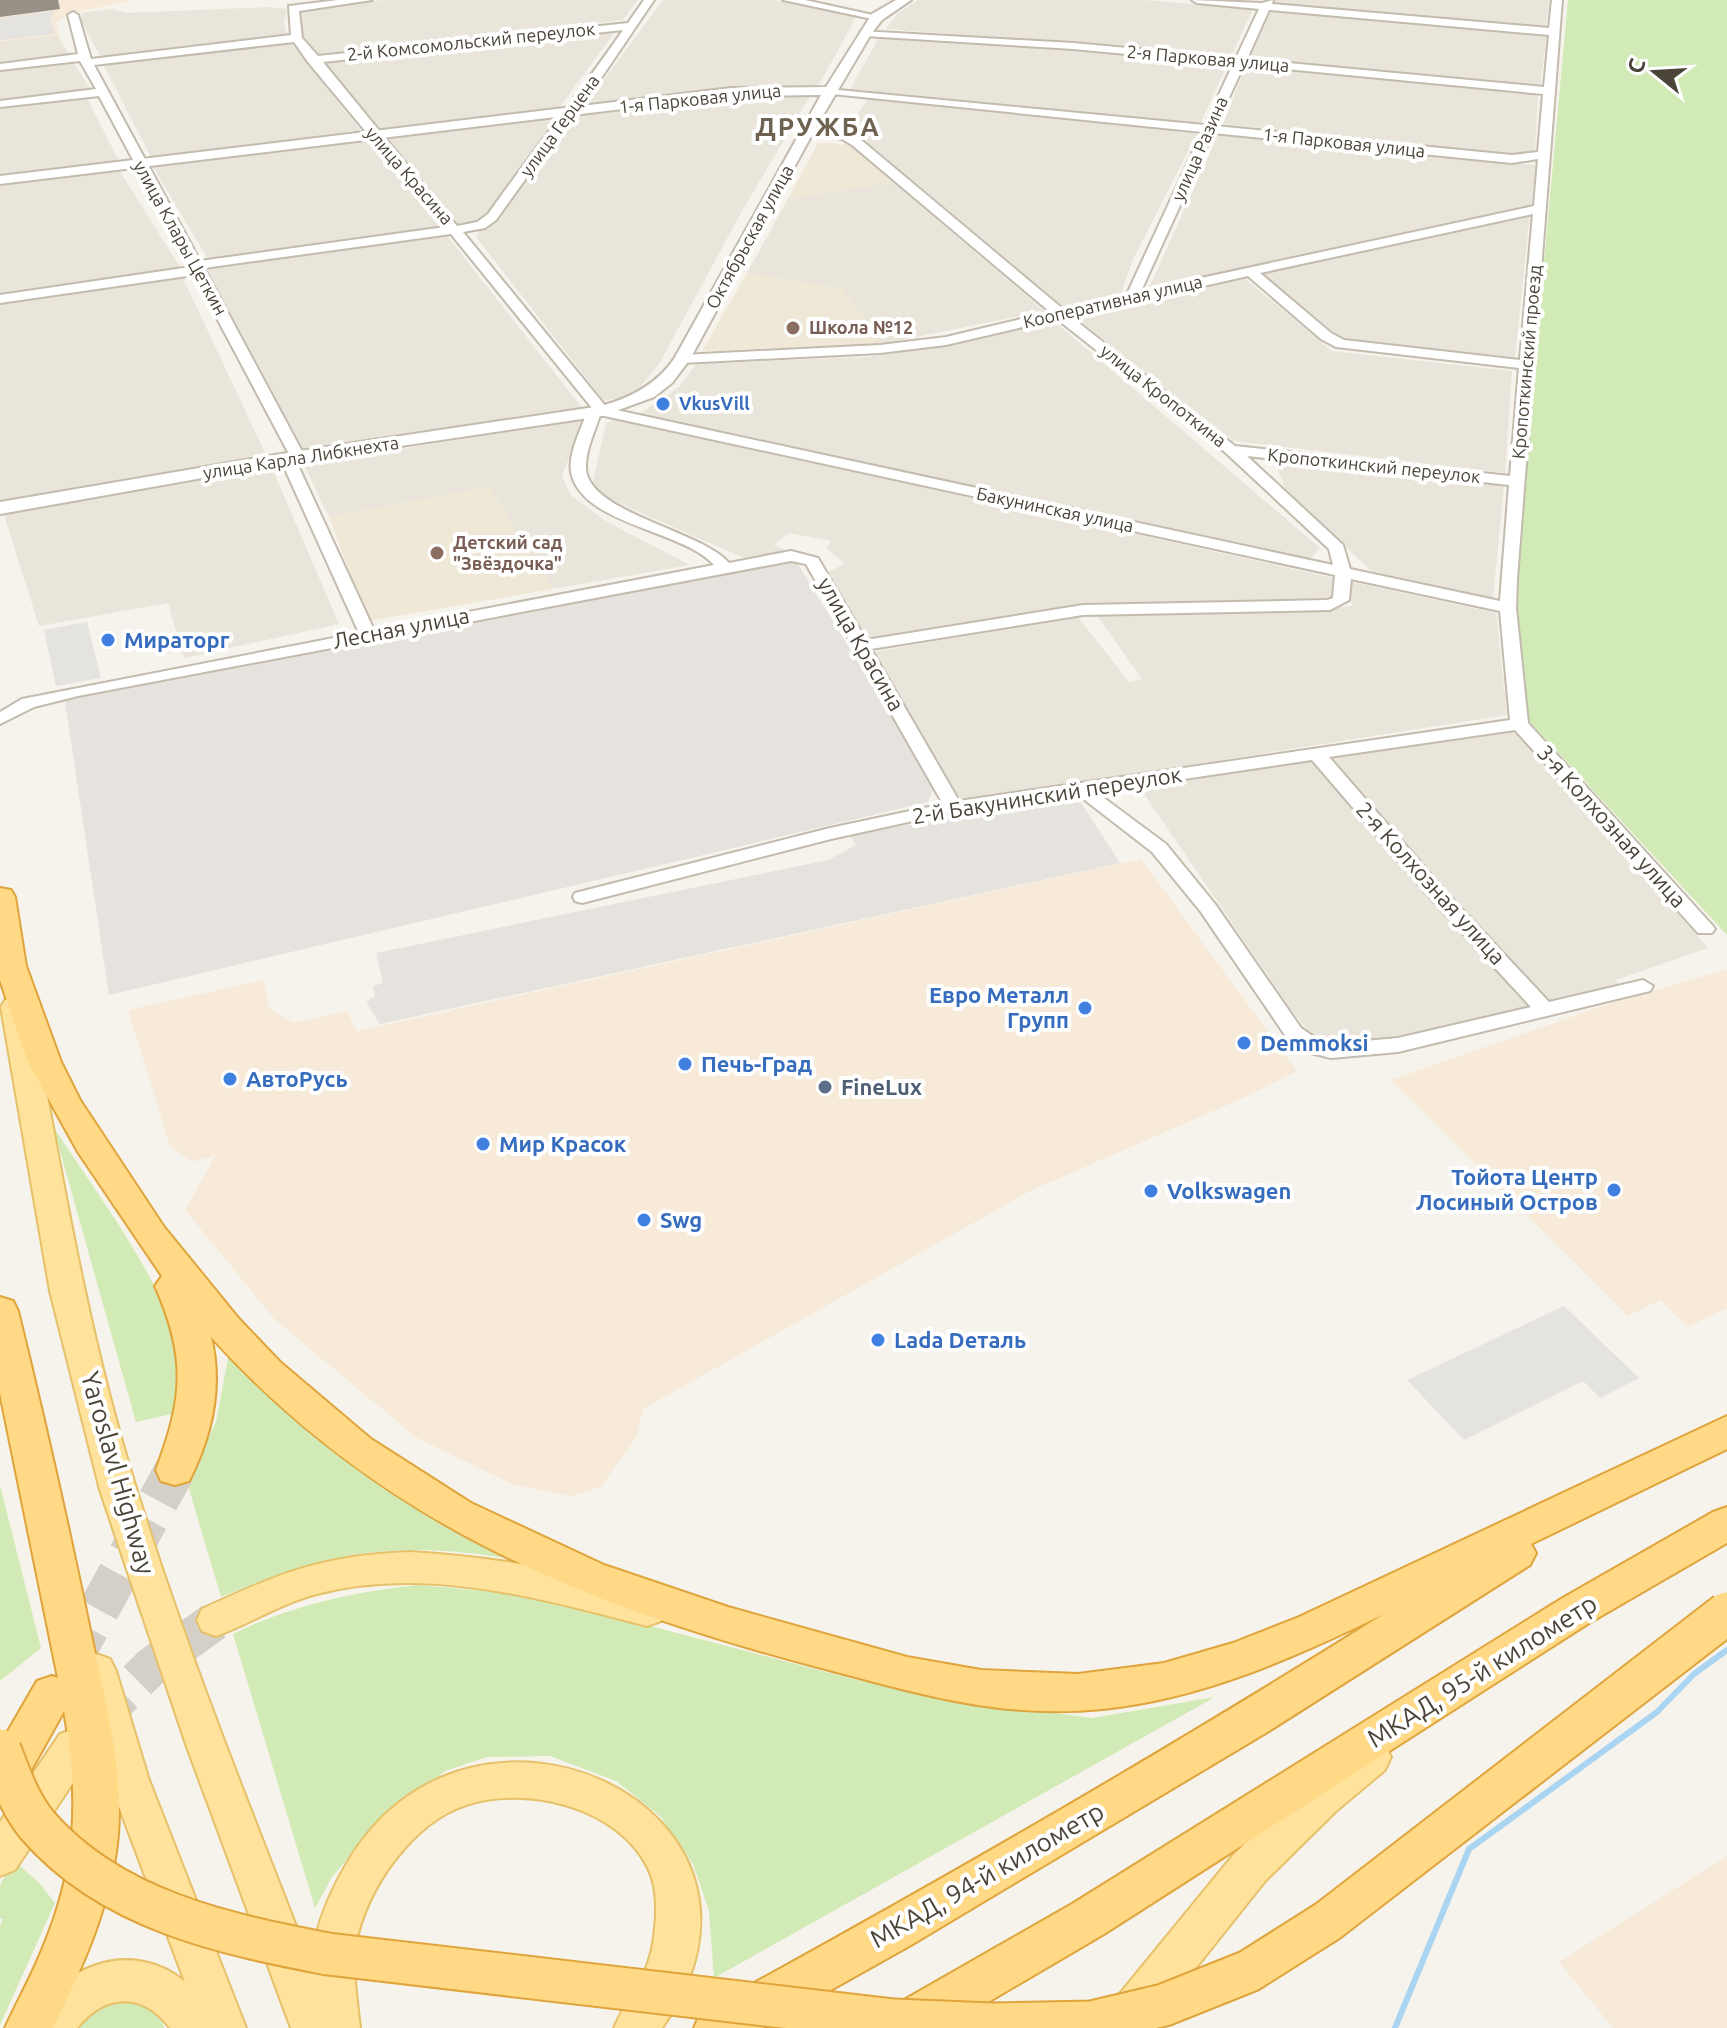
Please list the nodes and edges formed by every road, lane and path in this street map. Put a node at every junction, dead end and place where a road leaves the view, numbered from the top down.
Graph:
1 (367, 0) edge
2 (649, 0) edge
3 (788, 0) edge
4 (905, 0) edge
5 (1197, 0) edge
6 (1557, 0) edge
7 (1266, 3) edge
8 (73, 15) dead end
9 (877, 17) junction
10 (630, 26) junction
11 (1554, 32) junction
12 (865, 33) junction
13 (297, 38) junction
14 (86, 60) junction
15 (312, 60) junction
16 (1237, 62) junction
17 (0, 67) edge
18 (832, 91) junction
19 (1549, 91) junction
20 (102, 92) junction
21 (0, 104) edge
22 (568, 113) junction
23 (808, 129) junction
24 (1211, 130) junction
25 (373, 135) junction
26 (1544, 155) junction
27 (139, 164) junction
28 (0, 180) edge
29 (1539, 209) junction
30 (455, 230) junction
31 (198, 268) junction
32 (1250, 271) junction
33 (1132, 297) junction
34 (0, 299) edge
35 (1060, 314) junction
36 (682, 359) junction
37 (1526, 365) junction
38 (598, 412) junction
39 (1231, 450) junction
40 (293, 458) junction
41 (1517, 481) junction
42 (0, 508) edge
43 (725, 568) junction
44 (1343, 573) junction
45 (1508, 608) junction
46 (368, 634) junction
47 (861, 646) junction
48 (0, 702) edge
49 (28, 703) junction
50 (0, 719) edge
51 (1519, 724) junction
52 (1317, 754) junction
53 (1080, 788) junction
54 (954, 807) junction
55 (0, 897) edge
56 (582, 897) dead end
57 (1705, 929) dead end
58 (9, 960) junction
59 (1643, 986) dead end
60 (1546, 1011) junction
61 (145, 1229) junction
62 (0, 1311) edge
63 (1727, 1431) edge
64 (1688, 1451) junction
65 (175, 1470) tunnel mouth
66 (46, 1509) junction
67 (1727, 1523) edge
68 (1727, 1613) edge
69 (216, 1620) tunnel mouth
70 (786, 1643) junction
71 (1447, 1693) junction
72 (52, 1694) tunnel mouth
73 (74, 1747) tunnel mouth
74 (0, 1750) edge
75 (0, 1785) edge
76 (0, 1857) edge
77 (29, 2028) edge
78 (50, 2028) edge
79 (197, 2028) edge
80 (224, 2028) edge
81 (313, 2028) edge
82 (338, 2028) edge
83 (636, 2028) edge
84 (718, 2028) edge
85 (901, 2028) edge
86 (1121, 2028) edge

1 - 13 street, улица Красина
2 - 10 street, улица Герцена
3 - 9 street
4 - 9 street, Октябрьская улица
5 - 7 street
6 - 11 street, Кропоткинский проезд
7 - 11 street
7 - 16 street, улица Разина
8 - 14 street, улица Клары Цеткин
9 - 12 street, Октябрьская улица
10 - 15 street, 2-й Комсомольский переулок
10 - 22 street, улица Герцена
11 - 19 street, Кропоткинский проезд
12 - 16 street, 2-я Парковая улица
12 - 18 street, Октябрьская улица
13 - 14 street
13 - 15 street, улица Красина
14 - 17 street
14 - 20 street, улица Клары Цеткин
15 - 25 street, улица Красина
16 - 19 street, 2-я Парковая улица
16 - 24 street, улица Разина
18 - 22 street, 1-я Парковая улица
18 - 23 street, Октябрьская улица
18 - 24 street, 1-я Парковая улица
19 - 26 street, Кропоткинский проезд
20 - 21 street
20 - 27 street, улица Клары Цеткин
22 - 25 street, 1-я Парковая улица
22 - 30 street, улица Герцена
23 - 35 street, улица Кропоткина
23 - 36 street, Октябрьская улица
24 - 26 street, 1-я Парковая улица
24 - 33 street, улица Разина
25 - 27 street, 1-я Парковая улица
25 - 30 street, улица Красина
26 - 29 street, Кропоткинский проезд
27 - 28 street, 1-я Парковая улица
27 - 31 street, улица Клары Цеткин
29 - 32 street, Кооперативная улица
29 - 37 street, Кропоткинский проезд
30 - 31 street, улица Герцена
30 - 38 street, улица Красина
31 - 34 street, улица Герцена
31 - 40 street, улица Клары Цеткин
32 - 33 street, Кооперативная улица
32 - 37 street
33 - 35 street, Кооперативная улица
35 - 36 street, Кооперативная улица
35 - 39 street, улица Кропоткина
36 - 38 street, Октябрьская улица
37 - 41 street, Кропоткинский проезд
38 - 40 street, улица Карла Либкнехта
38 - 43 street
38 - 44 street, Бакунинская улица
39 - 41 street, Кропоткинский переулок
39 - 44 street, улица Кропоткина
40 - 42 street, улица Карла Либкнехта
40 - 46 street, улица Клары Цеткин
41 - 45 street, Кропоткинский проезд
43 - 46 street, Лесная улица
43 - 47 street, улица Красина
44 - 45 street, Бакунинская улица
44 - 47 street
45 - 51 street, Кропоткинский проезд
46 - 49 street, Лесная улица
47 - 54 street, улица Красина
48 - 49 street
49 - 50 street
51 - 52 street, 2-й Бакунинский переулок
51 - 57 street, 3-я Колхозная улица
52 - 53 street, 2-й Бакунинский переулок
52 - 60 street, 2-я Колхозная улица
53 - 54 street, 2-й Бакунинский переулок
53 - 60 street
54 - 56 street, 2-й Бакунинский переулок
55 - 58 highway, Yaroslavl Highway
58 - 61 highway
58 - 81 main road, Yaroslavl Highway
59 - 60 street
61 - 65 highway
61 - 70 highway
62 - 66 highway
63 - 64 highway
64 - 70 highway
64 - 84 highway, МКАД, 94-й километр
66 - 77 highway
66 - 80 main road
67 - 71 highway, МКАД, 95-й километр
68 - 74 highway, bridge
69 - 70 main road
71 - 85 highway, МКАД, 95-й километр
71 - 86 main road
72 - 75 highway
73 - 76 main road
78 - 79 main road
82 - 83 main road

